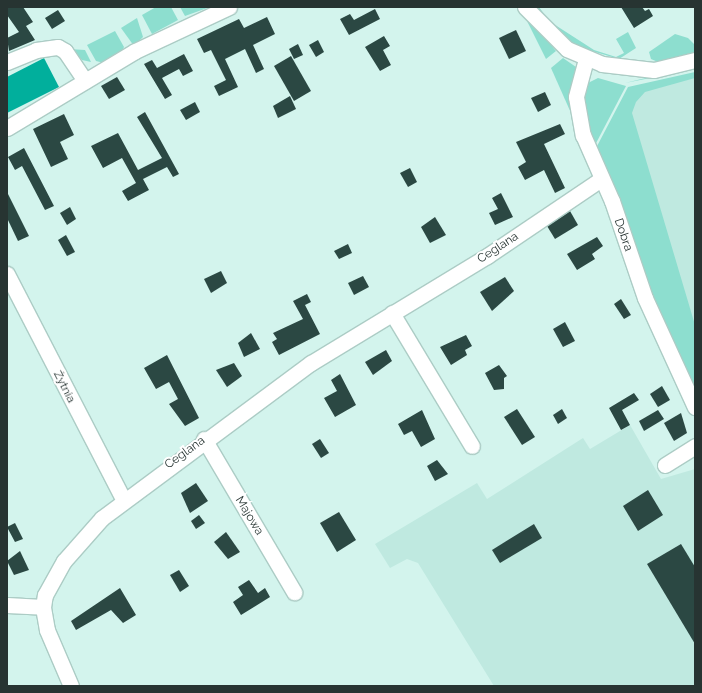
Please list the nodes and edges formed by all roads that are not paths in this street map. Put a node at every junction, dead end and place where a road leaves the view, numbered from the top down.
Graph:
1 (230, 7) edge
2 (525, 7) edge
3 (586, 59) junction
4 (695, 60) edge
5 (7, 62) edge
6 (85, 82) junction
7 (7, 128) edge
8 (601, 179) junction
9 (7, 274) edge
10 (392, 313) junction
11 (695, 407) edge
12 (204, 439) junction
13 (472, 446) dead end
14 (695, 446) edge
15 (665, 465) dead end
16 (123, 499) junction
17 (294, 592) dead end
18 (7, 605) edge
19 (43, 607) junction
20 (71, 686) edge

1 - 6 street
2 - 3 street
3 - 4 street
3 - 8 street, Dobra
5 - 6 street
6 - 7 street
8 - 10 street, Ceglana
8 - 11 street, Dobra
9 - 16 street, Żytnia
10 - 12 street, Ceglana
10 - 13 street
12 - 16 street, Ceglana
12 - 17 street, Majowa
14 - 15 street
16 - 19 street, Ceglana
18 - 19 street
19 - 20 street

